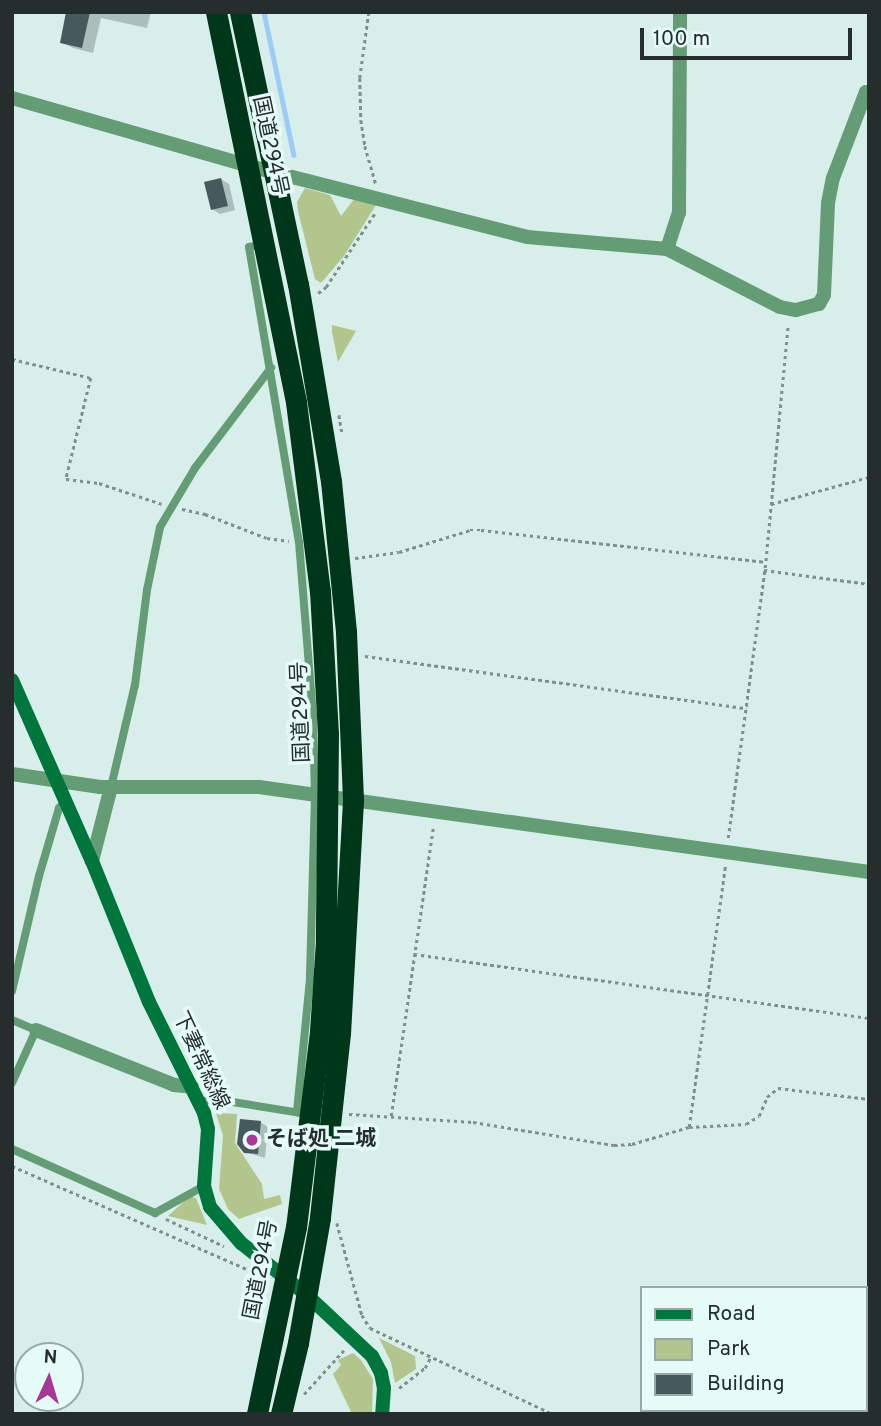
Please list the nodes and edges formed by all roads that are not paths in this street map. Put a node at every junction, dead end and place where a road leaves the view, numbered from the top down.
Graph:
1 (216, 12) edge
2 (240, 12) edge
3 (680, 12) edge
4 (868, 88) edge
5 (12, 97) edge
6 (248, 166) junction
7 (275, 173) junction
8 (265, 244) junction
9 (667, 249) junction
10 (271, 368) junction
11 (12, 680) edge
12 (12, 774) edge
13 (58, 781) junction
14 (111, 787) junction
15 (322, 797) junction
16 (66, 800) junction
17 (353, 802) junction
18 (92, 861) junction
19 (869, 872) edge
20 (12, 991) edge
21 (12, 1020) edge
22 (36, 1030) junction
23 (12, 1083) edge
24 (192, 1087) junction
25 (199, 1102) junction
26 (303, 1113) junction
27 (12, 1149) edge
28 (204, 1186) junction
29 (286, 1279) junction
30 (308, 1296) junction
31 (257, 1414) edge
32 (281, 1414) edge
33 (382, 1414) edge

1 - 6 highway, 国道294号
2 - 7 highway, 国道294号
3 - 9 street
4 - 9 street
5 - 6 street
6 - 7 street
6 - 8 highway, 国道294号
7 - 9 street
7 - 17 highway, 国道294号
8 - 10 lane
8 - 15 highway, 国道294号
10 - 14 lane
10 - 15 lane
11 - 13 main road, 下妻常総線
12 - 13 street
13 - 14 street
13 - 16 main road, 下妻常総線
14 - 15 street
14 - 18 street
15 - 17 street
15 - 26 highway, 国道294号
16 - 18 main road, 下妻常総線
16 - 20 lane
17 - 19 street
17 - 30 highway, 国道294号
18 - 24 main road, 下妻常総線
21 - 22 lane
22 - 23 lane
22 - 24 street
24 - 25 main road, 下妻常総線
25 - 26 lane
25 - 28 main road, 下妻常総線
26 - 29 highway, 国道294号
27 - 28 lane
28 - 29 main road, 下妻常総線
29 - 30 main road, 下妻常総線
29 - 31 highway, 国道294号
30 - 32 highway, 国道294号
30 - 33 main road, 下妻常総線

